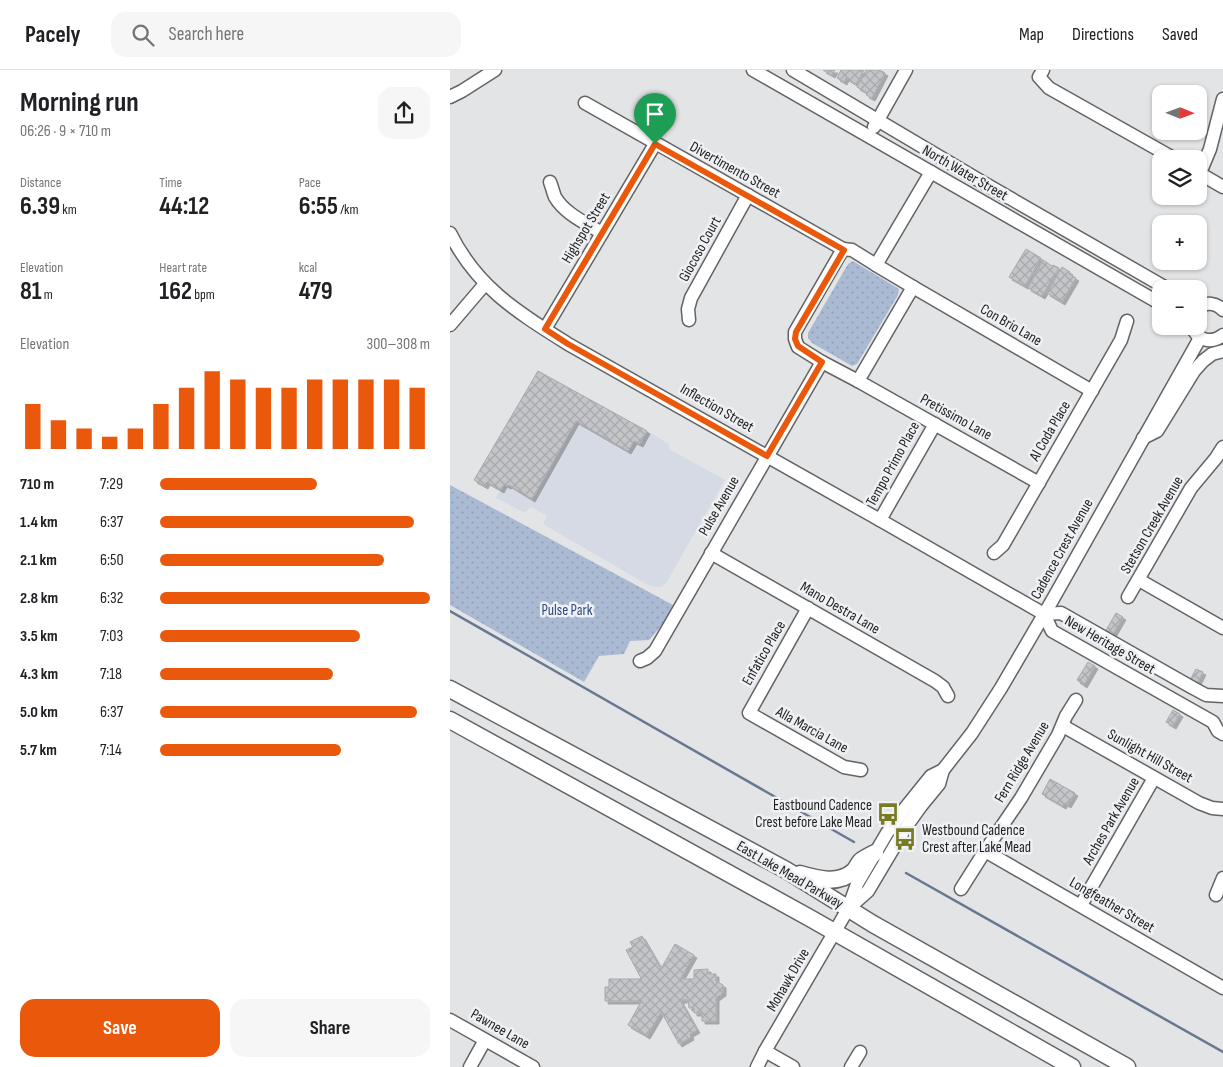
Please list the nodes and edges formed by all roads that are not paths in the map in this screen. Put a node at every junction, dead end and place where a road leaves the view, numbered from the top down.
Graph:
1 (495, 70) edge
2 (753, 70) edge
3 (792, 70) edge
4 (906, 70) edge
5 (1041, 73) edge
6 (450, 97) edge
7 (1223, 99) edge
8 (585, 103) dead end
9 (878, 120) junction
10 (868, 136) junction
11 (655, 144) junction
12 (1159, 150) edge
13 (1207, 156) edge
14 (931, 172) junction
15 (1207, 178) edge
16 (550, 182) dead end
17 (1223, 187) edge
18 (748, 195) junction
19 (450, 233) edge
20 (602, 234) junction
21 (844, 250) junction
22 (876, 264) junction
23 (1152, 280) edge
24 (485, 284) junction
25 (914, 287) junction
26 (1152, 299) edge
27 (1207, 304) edge
28 (1222, 305) edge
29 (689, 320) dead end
30 (1127, 321) dead end
31 (450, 325) edge
32 (545, 329) junction
33 (1197, 335) edge
34 (1223, 335) edge
35 (1200, 338) junction
36 (1223, 351) edge
37 (822, 362) junction
38 (858, 380) junction
39 (1092, 391) junction
40 (935, 424) junction
41 (1143, 438) junction
42 (1223, 447) edge
43 (767, 456) junction
44 (1039, 482) junction
45 (880, 520) junction
46 (711, 553) junction
47 (994, 554) dead end
48 (1139, 580) junction
49 (1128, 597) dead end
50 (808, 608) junction
51 (1044, 614) junction
52 (1223, 628) edge
53 (640, 661) dead end
54 (450, 689) edge
55 (948, 696) dead end
56 (1223, 696) edge
57 (1076, 700) dead end
58 (749, 713) joint
59 (450, 720) edge
60 (1218, 723) edge
61 (1063, 726) junction
62 (1223, 734) edge
63 (861, 770) dead end
64 (943, 770) junction
65 (1154, 778) junction
66 (1223, 809) edge
67 (984, 850) junction
68 (875, 853) junction
69 (786, 870) junction
70 (1223, 878) edge
71 (961, 890) dead end
72 (1216, 896) dead end
73 (1081, 905) junction
74 (848, 909) junction
75 (834, 932) junction
76 (1223, 988) edge
77 (450, 1020) edge
78 (485, 1040) junction
79 (765, 1051) junction
80 (860, 1052) dead end
81 (470, 1067) edge
82 (533, 1067) edge
83 (757, 1067) edge
84 (793, 1067) edge
85 (851, 1067) edge
86 (1072, 1067) edge
87 (1127, 1067) edge

1 - 6 street
2 - 10 street, North Water Street
3 - 9 street, North Water Street
4 - 9 street
5 - 12 street
7 - 13 street
8 - 11 street, Divertimento Street
9 - 10 street
9 - 23 street, North Water Street
10 - 14 street, North Water Street
11 - 18 street, Divertimento Street
11 - 20 street, Highspot Street
14 - 22 street
14 - 26 street, North Water Street
15 - 17 street
16 - 20 street
18 - 21 street, Divertimento Street
18 - 29 street, Giocoso Court
19 - 24 street, Inflection Street
20 - 32 street, Highspot Street
21 - 22 street
21 - 37 street
22 - 25 street
24 - 31 street
24 - 32 street, Inflection Street
25 - 38 street
25 - 39 street, Con Brio Lane
27 - 28 street
30 - 39 street, Al Coda Place
32 - 43 street, Inflection Street
33 - 35 street
34 - 35 street
35 - 41 street, Cadence Crest Avenue
36 - 41 street
37 - 38 street
37 - 43 street, Pulse Avenue
38 - 40 street, Pretissimo Lane
39 - 44 street, Al Coda Place
40 - 44 street, Pretissimo Lane
40 - 45 street, Tempo Primo Place
41 - 51 street, Cadence Crest Avenue
42 - 48 street, Stetson Creek Avenue
43 - 45 street, Inflection Street
43 - 46 street, Pulse Avenue
44 - 47 street, Al Coda Place
45 - 51 street, Inflection Street
46 - 50 street, Mano Destra Lane
46 - 53 street, Pulse Avenue
48 - 49 street, Stetson Creek Avenue
48 - 52 street
50 - 55 street, Mano Destra Lane
50 - 58 street, Enfatico Place
51 - 56 street, New Heritage Street
51 - 60 street, New Heritage Street
51 - 64 street, Cadence Crest Avenue
54 - 69 main road, East Lake Mead Parkway
57 - 61 street, Fern Ridge Avenue
58 - 63 street, Alla Marcia Lane
59 - 75 main road, East Lake Mead Parkway
60 - 62 street, New Heritage Street
61 - 65 street, Sunlight Hill Street
61 - 67 street, Fern Ridge Avenue
64 - 68 street, Cadence Crest Avenue
64 - 74 street, Cadence Crest Avenue
65 - 66 street, Sunlight Hill Street
65 - 73 street, Arches Park Avenue
67 - 71 street, Fern Ridge Avenue
67 - 73 street, Longfeather Street
68 - 69 main road
68 - 74 street, Cadence Crest Avenue
69 - 74 main road, East Lake Mead Parkway
70 - 72 street
73 - 76 street, Longfeather Street
74 - 75 street, Mohawk Drive
74 - 87 main road, East Lake Mead Parkway
75 - 79 street, Mohawk Drive
75 - 86 main road, East Lake Mead Parkway
77 - 78 street, Pawnee Lane
78 - 81 street
78 - 82 street, Pawnee Lane
79 - 83 street, Mohawk Drive
79 - 84 street
80 - 85 street

